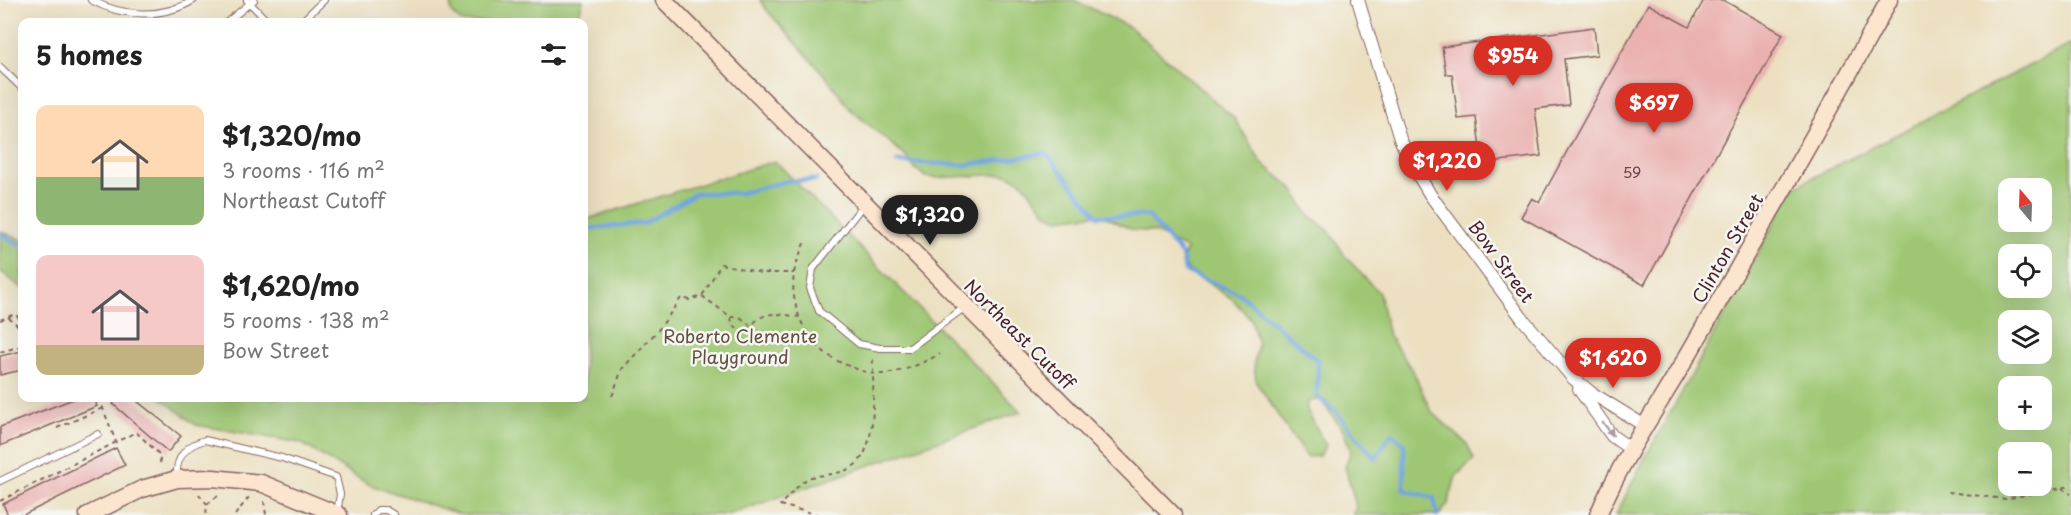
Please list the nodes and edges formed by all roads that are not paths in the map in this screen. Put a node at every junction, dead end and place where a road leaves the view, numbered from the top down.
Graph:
1 (91, 0) edge
2 (194, 0) edge
3 (324, 0) edge
4 (663, 0) edge
5 (1358, 0) edge
6 (1889, 0) edge
7 (250, 1) edge
8 (231, 18) edge
9 (265, 18) edge
10 (305, 18) edge
11 (0, 67) edge
12 (18, 84) edge
13 (864, 204) junction
14 (965, 307) junction
15 (1564, 369) junction
16 (1645, 426) junction
17 (98, 434) dead end
18 (1632, 450) junction
19 (177, 479) junction
20 (0, 481) edge
21 (338, 514) edge
22 (88, 515) edge
23 (373, 515) edge
24 (394, 515) edge
25 (1173, 515) edge
26 (1598, 515) edge

1 - 2 lane
3 - 10 lane
4 - 13 main road, Northeast Cutoff
5 - 15 street, Bow Street
6 - 16 main road, Clinton Street
7 - 8 lane
7 - 9 lane
11 - 12 lane
13 - 14 main road, Northeast Cutoff
13 - 14 lane
14 - 25 main road, Northeast Cutoff
15 - 16 street, Bow Street
15 -> 18 street, Bow Street
16 - 18 main road, Clinton Street
17 - 20 lane
18 - 26 main road, Clinton Street
19 - 21 main road
19 - 21 lane
19 - 22 main road
23 - 24 lane

